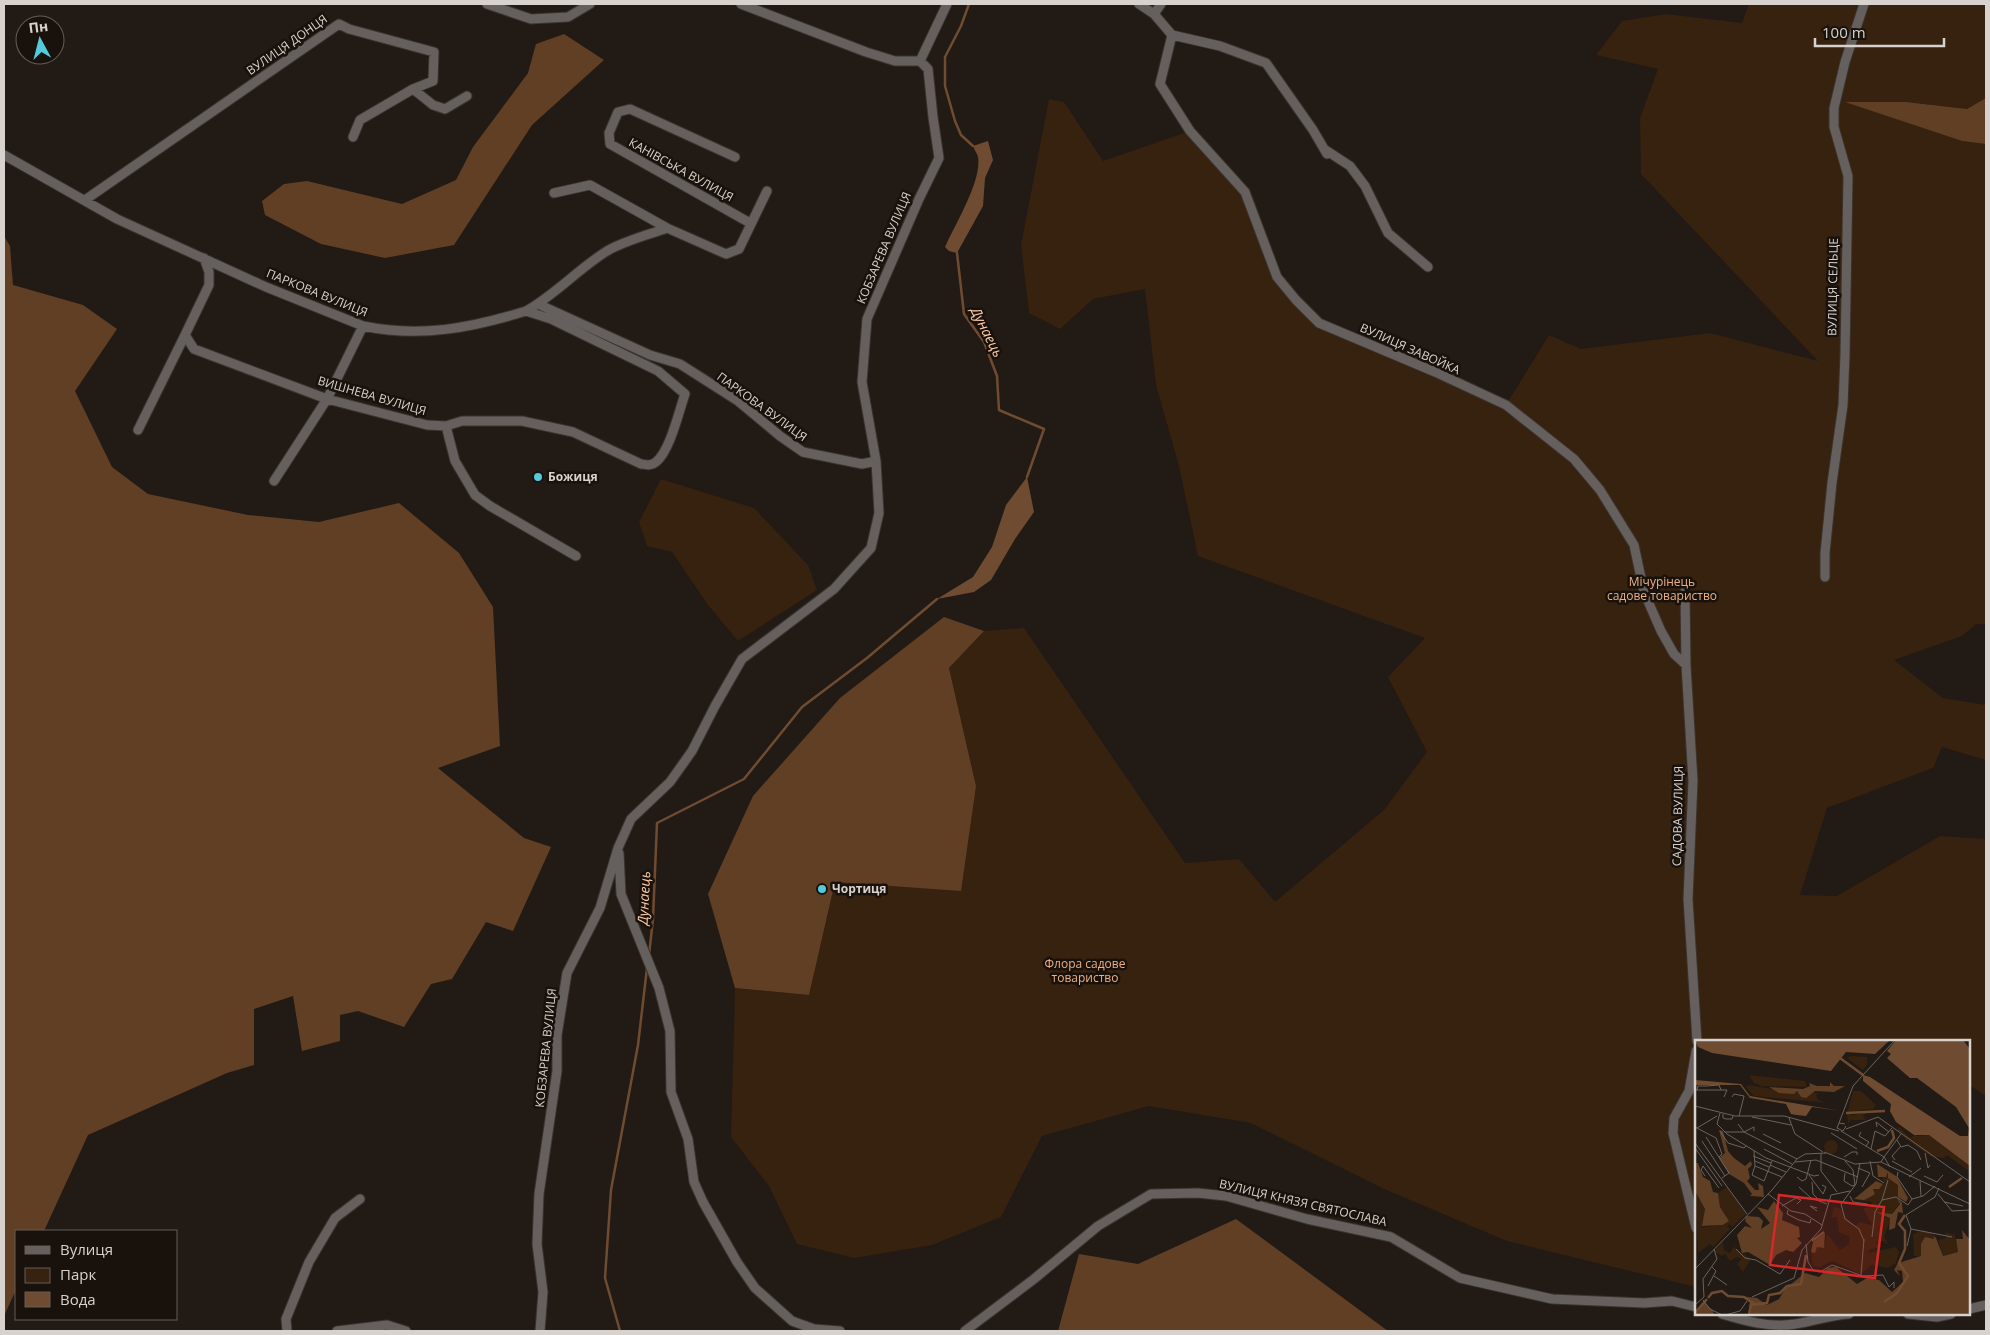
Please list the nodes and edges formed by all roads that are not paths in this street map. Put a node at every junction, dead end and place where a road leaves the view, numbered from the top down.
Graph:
1 (488, 4) edge
2 (590, 4) edge
3 (744, 4) edge
4 (946, 4) edge
5 (1139, 4) edge
6 (1161, 4) edge
7 (1864, 4) edge
8 (1154, 14) junction
9 (1172, 35) junction
10 (920, 61) junction
11 (413, 89) junction
12 (467, 96) dead end
13 (354, 137) dead end
14 (4, 155) edge
15 (734, 157) dead end
16 (767, 191) dead end
17 (554, 193) dead end
18 (85, 200) junction
19 (750, 223) junction
20 (668, 228) junction
21 (204, 258) junction
22 (1428, 267) dead end
23 (538, 304) junction
24 (526, 311) junction
25 (363, 326) junction
26 (185, 335) junction
27 (650, 355) junction
28 (658, 371) junction
29 (328, 399) junction
30 (446, 426) junction
31 (138, 430) dead end
32 (876, 461) junction
33 (274, 481) dead end
34 (576, 556) dead end
35 (1825, 577) dead end
36 (1685, 590) dead end
37 (1686, 665) junction
38 (618, 848) junction
39 (1696, 1040) edge
40 (1695, 1057) edge
41 (360, 1199) dead end
42 (1695, 1224) edge
43 (1986, 1305) edge
44 (1695, 1307) edge
45 (1970, 1309) edge
46 (1725, 1315) edge
47 (1832, 1315) edge
48 (1918, 1315) edge
49 (1946, 1315) edge
50 (287, 1331) edge
51 (337, 1331) edge
52 (406, 1331) edge
53 (540, 1331) edge
54 (840, 1331) edge
55 (965, 1331) edge

1 - 2 street
3 - 10 street
4 - 10 street
5 - 8 street
6 - 8 street
7 - 35 street, ВУЛИЦЯ СЕЛЬЦЕ
8 - 9 street
9 - 22 street
9 - 37 street, ВУЛИЦЯ ЗАВОЙКА
10 - 32 street, КОБЗАРЕВА ВУЛИЦЯ
11 - 12 street
11 - 13 street, ВУЛИЦЯ ДОНЦЯ
11 - 18 street, ВУЛИЦЯ ДОНЦЯ
14 - 18 street, ПАРКОВА ВУЛИЦЯ
15 - 19 street, КАНІВСЬКА ВУЛИЦЯ
16 - 19 street
17 - 20 street
18 - 21 street, ПАРКОВА ВУЛИЦЯ
19 - 20 street
20 - 23 street
21 - 25 street, ПАРКОВА ВУЛИЦЯ
21 - 26 street
23 - 24 street, ПАРКОВА ВУЛИЦЯ
23 - 27 street, ПАРКОВА ВУЛИЦЯ
24 - 25 street, ПАРКОВА ВУЛИЦЯ
24 - 28 street, ВИШНЕВА ВУЛИЦЯ
25 - 29 street
26 - 29 street, ВИШНЕВА ВУЛИЦЯ
26 - 31 street
27 - 28 street
27 - 32 street, ПАРКОВА ВУЛИЦЯ
28 - 30 street, ВИШНЕВА ВУЛИЦЯ
29 - 30 street, ВИШНЕВА ВУЛИЦЯ
29 - 33 street
30 - 34 street
32 - 38 street, КОБЗАРЕВА ВУЛИЦЯ
36 - 37 street, САДОВА ВУЛИЦЯ
37 - 39 street, САДОВА ВУЛИЦЯ
38 - 53 street, КОБЗАРЕВА ВУЛИЦЯ
38 - 54 street
40 - 42 street
41 - 50 street
43 - 45 street
44 - 55 street, ВУЛИЦЯ КНЯЗЯ СВЯТОСЛАВА
46 - 47 street
48 - 49 street
51 - 52 street

